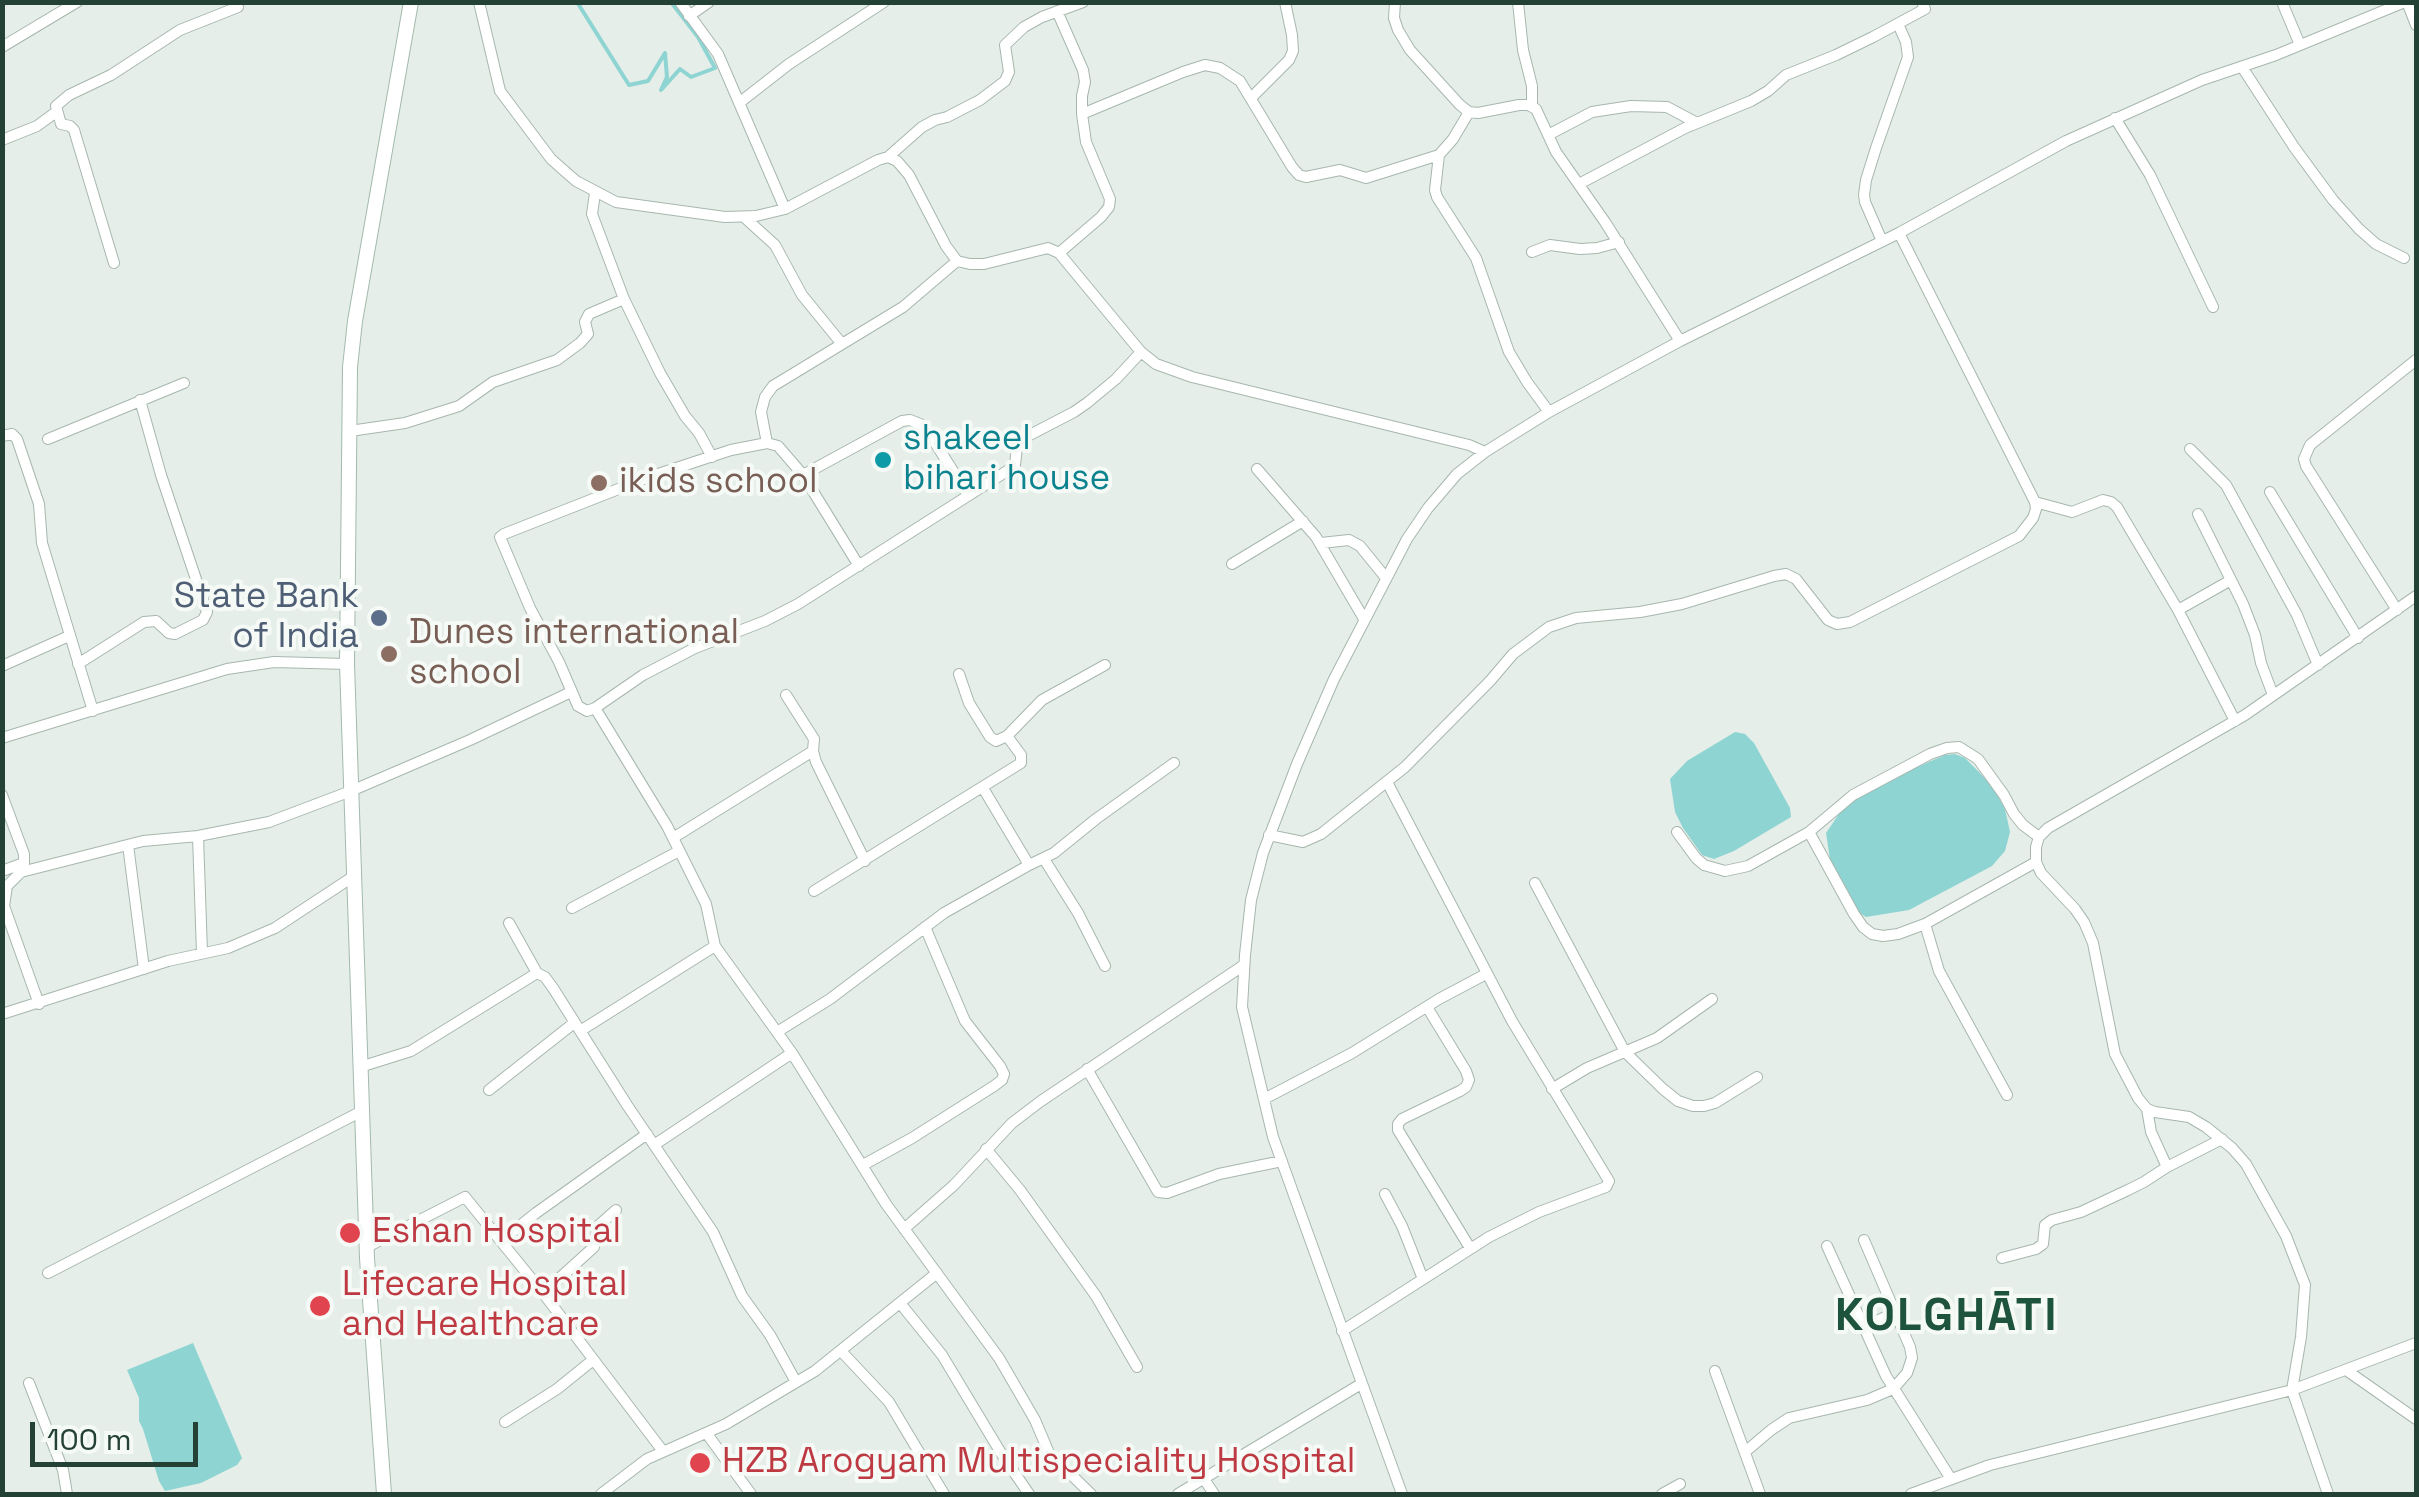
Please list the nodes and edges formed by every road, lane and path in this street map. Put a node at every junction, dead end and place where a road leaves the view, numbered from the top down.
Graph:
1 (76, 2) edge
2 (411, 2) edge
3 (480, 2) edge
4 (680, 2) edge
5 (709, 2) edge
6 (884, 2) edge
7 (1084, 2) edge
8 (1284, 2) edge
9 (1395, 2) edge
10 (1518, 2) edge
11 (2282, 2) edge
12 (2406, 2) edge
13 (1927, 5) edge
14 (238, 6) dead end
15 (2374, 8) edge
16 (1057, 11) junction
17 (689, 16) junction
18 (1898, 24) junction
19 (2416, 25) edge
20 (2300, 45) junction
21 (2, 48) edge
22 (2242, 67) junction
23 (1251, 98) junction
24 (739, 103) junction
25 (1532, 107) junction
26 (56, 112) junction
27 (1470, 112) junction
28 (1082, 114) junction
29 (2115, 118) junction
30 (1697, 123) junction
31 (1548, 135) junction
32 (2, 140) edge
33 (1440, 155) junction
34 (888, 157) junction
35 (1579, 184) junction
36 (595, 192) junction
37 (785, 209) junction
38 (744, 217) junction
39 (1899, 233) junction
40 (1882, 241) junction
41 (1618, 242) junction
42 (1532, 252) dead end
43 (1059, 253) junction
44 (2404, 258) dead end
45 (957, 261) junction
46 (114, 264) dead end
47 (624, 298) junction
48 (2213, 307) dead end
49 (1680, 341) junction
50 (842, 344) junction
51 (1141, 352) junction
52 (2416, 360) edge
53 (184, 383) dead end
54 (140, 400) junction
55 (1549, 412) junction
56 (350, 431) junction
57 (2, 436) edge
58 (48, 439) dead end
59 (767, 443) junction
60 (2190, 450) dead end
61 (1485, 452) junction
62 (712, 456) junction
63 (1257, 468) dead end
64 (803, 475) junction
65 (2270, 492) dead end
66 (968, 496) junction
67 (2034, 502) junction
68 (2198, 514) dead end
69 (1303, 520) junction
70 (1320, 543) junction
71 (1232, 564) dead end
72 (859, 566) junction
73 (1386, 578) junction
74 (2231, 580) junction
75 (2416, 596) edge
76 (2178, 610) junction
77 (2396, 610) junction
78 (1364, 619) junction
79 (69, 636) junction
80 (2358, 638) junction
81 (78, 664) junction
82 (347, 664) junction
83 (1105, 665) dead end
84 (2318, 665) junction
85 (2, 666) edge
86 (959, 674) dead end
87 (571, 692) junction
88 (786, 694) dead end
89 (2274, 696) junction
90 (595, 708) junction
91 (93, 711) junction
92 (2235, 721) junction
93 (1008, 736) junction
94 (2, 738) edge
95 (812, 751) junction
96 (1174, 763) dead end
97 (1387, 782) junction
98 (983, 788) junction
99 (351, 791) junction
100 (2, 795) edge
101 (7, 821) edge
102 (1678, 832) dead end
103 (1809, 832) junction
104 (198, 836) junction
105 (1269, 836) junction
106 (2039, 837) junction
107 (673, 838) junction
108 (128, 844) junction
109 (679, 852) junction
110 (1044, 859) junction
111 (866, 861) junction
112 (2036, 862) junction
113 (1028, 865) junction
114 (23, 868) junction
115 (2, 871) edge
116 (354, 876) junction
117 (1535, 883) dead end
118 (814, 891) dead end
119 (572, 908) dead end
120 (509, 922) dead end
121 (1925, 924) junction
122 (925, 927) junction
123 (15, 939) junction
124 (2, 943) edge
125 (715, 946) junction
126 (202, 952) junction
127 (1244, 965) junction
128 (1106, 966) dead end
129 (144, 969) junction
130 (538, 973) junction
131 (1486, 974) junction
132 (1712, 999) dead end
133 (39, 1004) junction
134 (1427, 1007) junction
135 (2, 1014) edge
136 (577, 1027) junction
137 (777, 1032) junction
138 (1625, 1052) junction
139 (792, 1053) junction
140 (360, 1067) junction
141 (1087, 1069) junction
142 (1757, 1077) dead end
143 (489, 1090) dead end
144 (1552, 1090) junction
145 (2007, 1096) dead end
146 (1264, 1099) junction
147 (2147, 1108) junction
148 (362, 1111) junction
149 (647, 1134) junction
150 (2222, 1140) junction
151 (654, 1146) junction
152 (986, 1150) junction
153 (1282, 1161) junction
154 (863, 1165) junction
155 (2167, 1166) junction
156 (1385, 1194) dead end
157 (616, 1210) dead end
158 (904, 1229) junction
159 (1864, 1240) dead end
160 (502, 1241) junction
161 (366, 1246) junction
162 (1828, 1246) dead end
163 (1470, 1248) junction
164 (2002, 1258) dead end
165 (48, 1273) dead end
166 (937, 1273) junction
167 (1423, 1279) junction
168 (543, 1293) junction
169 (900, 1303) junction
170 (1896, 1312) junction
171 (1864, 1326) junction
172 (1342, 1331) junction
173 (2416, 1343) edge
174 (841, 1351) junction
175 (594, 1360) junction
176 (1137, 1367) dead end
177 (1715, 1370) dead end
178 (2346, 1370) junction
179 (796, 1382) junction
180 (29, 1384) dead end
181 (1362, 1384) junction
182 (1892, 1388) junction
183 (2292, 1390) junction
184 (2416, 1419) edge
185 (505, 1422) dead end
186 (707, 1434) junction
187 (662, 1450) junction
188 (1745, 1452) junction
189 (1204, 1479) junction
190 (1951, 1479) junction
191 (1680, 1484) dead end
192 (67, 1494) edge
193 (384, 1494) edge
194 (600, 1494) edge
195 (751, 1494) edge
196 (944, 1494) edge
197 (1030, 1494) edge
198 (1091, 1494) edge
199 (1178, 1494) edge
200 (1214, 1494) edge
201 (1402, 1494) edge
202 (1662, 1494) edge
203 (1760, 1494) edge
204 (1911, 1494) edge
205 (2328, 1494) edge

1 - 21 street
2 - 56 main road
3 - 36 street
4 - 17 street
5 - 17 street
6 - 24 street
7 - 16 street
8 - 23 street
9 - 27 street
10 - 25 street
11 - 20 street
12 - 15 street
12 - 19 street
13 - 18 street
14 - 26 street
15 - 20 street
16 - 28 street
16 - 34 street
17 - 24 street
18 - 30 street
18 - 40 street
20 - 22 street
22 - 29 street
22 - 44 street
23 - 28 street
23 - 33 street
24 - 37 street
25 - 27 street
25 - 31 street
26 - 32 street
26 - 46 street
27 - 33 street
28 - 43 street
29 - 39 street
29 - 48 street
30 - 31 street
30 - 35 street
31 - 35 street
33 - 55 street
34 - 37 street
34 - 45 street
35 - 41 street
36 - 38 street
36 - 47 street
37 - 38 street
38 - 50 street
39 - 40 street
39 - 67 street
40 - 49 street
41 - 42 street
41 - 49 street
43 - 45 street
43 - 51 street
45 - 50 street
47 - 56 street
47 - 62 street
49 - 55 street
50 - 59 street
51 - 61 street
51 - 66 street
52 - 77 street
53 - 54 street
54 - 58 street
54 - 81 street
55 - 61 street
56 - 82 main road
57 - 79 street
59 - 62 street
59 - 64 street
60 - 84 street
61 - 73 street
62 - 87 street
63 - 69 street
64 - 66 street
64 - 72 street
65 - 80 street
66 - 72 street
67 - 76 street
67 - 97 street
68 - 74 street
69 - 70 street
69 - 71 street
70 - 73 street
70 - 78 street
72 - 90 street
73 - 78 street
74 - 76 street
74 - 89 street
75 - 77 street
76 - 92 street
77 - 80 street
78 - 105 street
79 - 81 street
79 - 85 street
80 - 84 street
81 - 91 street
82 - 91 street
82 - 99 main road
83 - 93 street
84 - 89 street
86 - 93 street
87 - 90 street
87 - 99 street
88 - 95 street
89 - 92 street
90 - 107 street
91 - 94 street
92 - 106 street
93 - 98 street
95 - 107 street
95 - 111 street
96 - 110 street
97 - 105 street
97 - 131 street
98 - 111 street
98 - 113 street
99 - 104 street
99 - 116 main road
100 - 101 street
101 - 114 street
102 - 103 street
103 - 106 street
103 - 121 street
104 - 108 street
104 - 126 street
105 - 127 street
106 - 112 street
107 - 109 street
108 - 114 street
108 - 129 street
109 - 119 street
109 - 125 street
110 - 113 street
110 - 128 street
111 - 118 street
112 - 121 street
112 - 147 street
113 - 122 street
114 - 115 street
114 - 123 street
116 - 126 street
116 - 140 main road
117 - 138 street
120 - 130 street
121 - 145 street
122 - 137 street
122 - 154 street
123 - 124 street
123 - 133 street
125 - 136 street
125 - 137 street
126 - 129 street
127 - 141 street
127 - 146 street
129 - 133 street
130 - 136 street
130 - 140 street
131 - 134 street
131 - 144 street
132 - 138 street
133 - 135 street
134 - 146 street
134 - 163 street
136 - 143 street
136 - 149 street
137 - 139 street
138 - 142 street
138 - 144 street
139 - 151 street
139 - 154 street
140 - 148 main road
141 - 152 street
141 - 153 street
144 - 163 street
146 - 153 street
147 - 150 street
147 - 155 street
148 - 161 main road
148 - 165 street
149 - 151 street
149 - 160 street
150 - 155 street
150 - 183 street
151 - 179 street
152 - 158 street
152 - 176 street
153 - 172 street
154 - 158 street
155 - 164 street
156 - 167 street
157 - 168 street
158 - 166 street
159 - 170 street
160 - 161 street
160 - 168 street
161 - 193 main road
162 - 171 street
163 - 167 street
166 - 169 street
166 - 198 street
167 - 172 street
168 - 175 street
169 - 174 street
169 - 197 street
170 - 171 street
170 - 182 street
171 - 182 street
172 - 181 street
173 - 178 street
174 - 179 street
174 - 196 street
175 - 185 street
175 - 187 street
177 - 188 street
178 - 183 street
178 - 184 street
179 - 186 street
180 - 192 street
181 - 189 street
181 - 201 street
182 - 188 street
182 - 190 street
183 - 190 street
183 - 205 street
186 - 187 street
186 - 195 street
187 - 194 street
188 - 203 street
189 - 199 street
189 - 200 street
190 - 204 street
191 - 202 street

